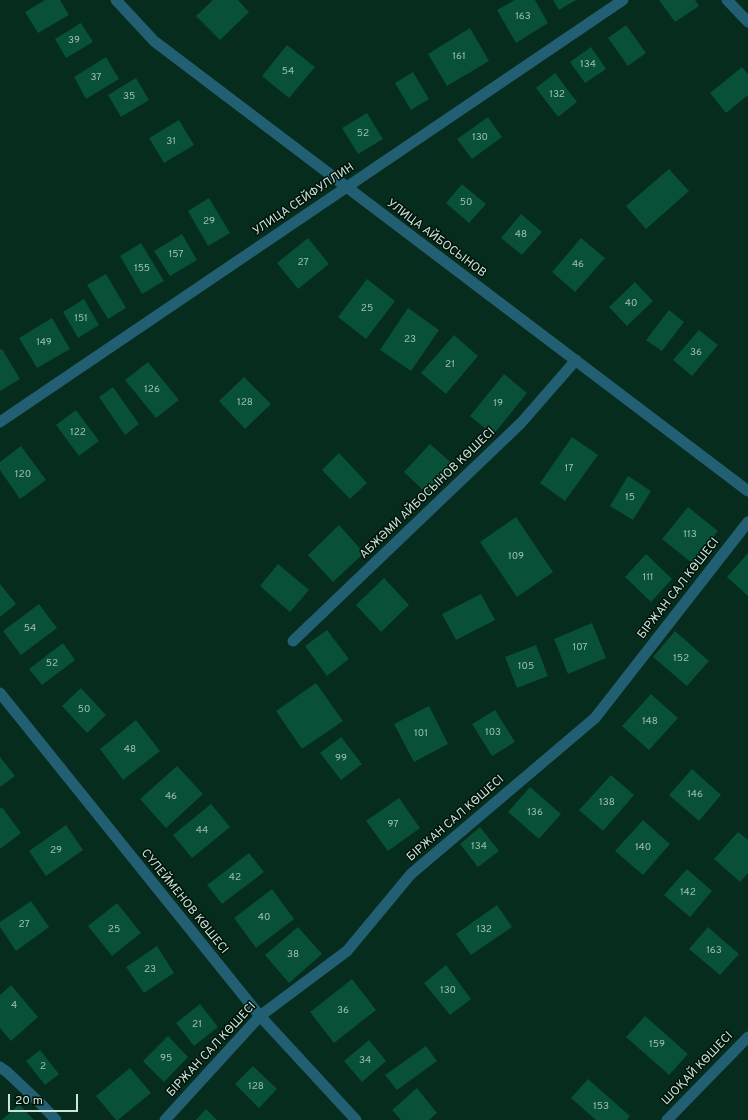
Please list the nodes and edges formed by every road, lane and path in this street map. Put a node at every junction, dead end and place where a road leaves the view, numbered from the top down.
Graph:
1 (116, 0) edge
2 (623, 0) edge
3 (727, 0) edge
4 (748, 22) edge
5 (347, 187) junction
6 (576, 360) junction
7 (0, 422) edge
8 (748, 491) edge
9 (748, 522) edge
10 (293, 641) dead end
11 (0, 694) edge
12 (260, 1016) junction
13 (748, 1037) edge
14 (0, 1067) edge
15 (56, 1120) edge
16 (165, 1120) edge
17 (356, 1120) edge
18 (667, 1120) edge

1 - 5 street, УЛИЦА АЙБОСЫНОВ
2 - 5 street, УЛИЦА СЕЙФУЛЛИН
3 - 4 street
5 - 6 street, УЛИЦА АЙБОСЫНОВ
5 - 7 street, УЛИЦА СЕЙФУЛЛИН
6 - 8 street, УЛИЦА АЙБОСЫНОВ
6 - 10 street, АБЖӘМИ АЙБОСЫНОВ КӨШЕСІ
9 - 12 street, БІРЖАН САЛ КӨШЕСІ
11 - 12 street, СҮЛЕЙМЕНОВ КӨШЕСІ
12 - 16 street, БІРЖАН САЛ КӨШЕСІ
12 - 17 street, СҮЛЕЙМЕНОВ КӨШЕСІ
13 - 18 street, ШОҚАЙ КӨШЕСІ
14 - 15 street

